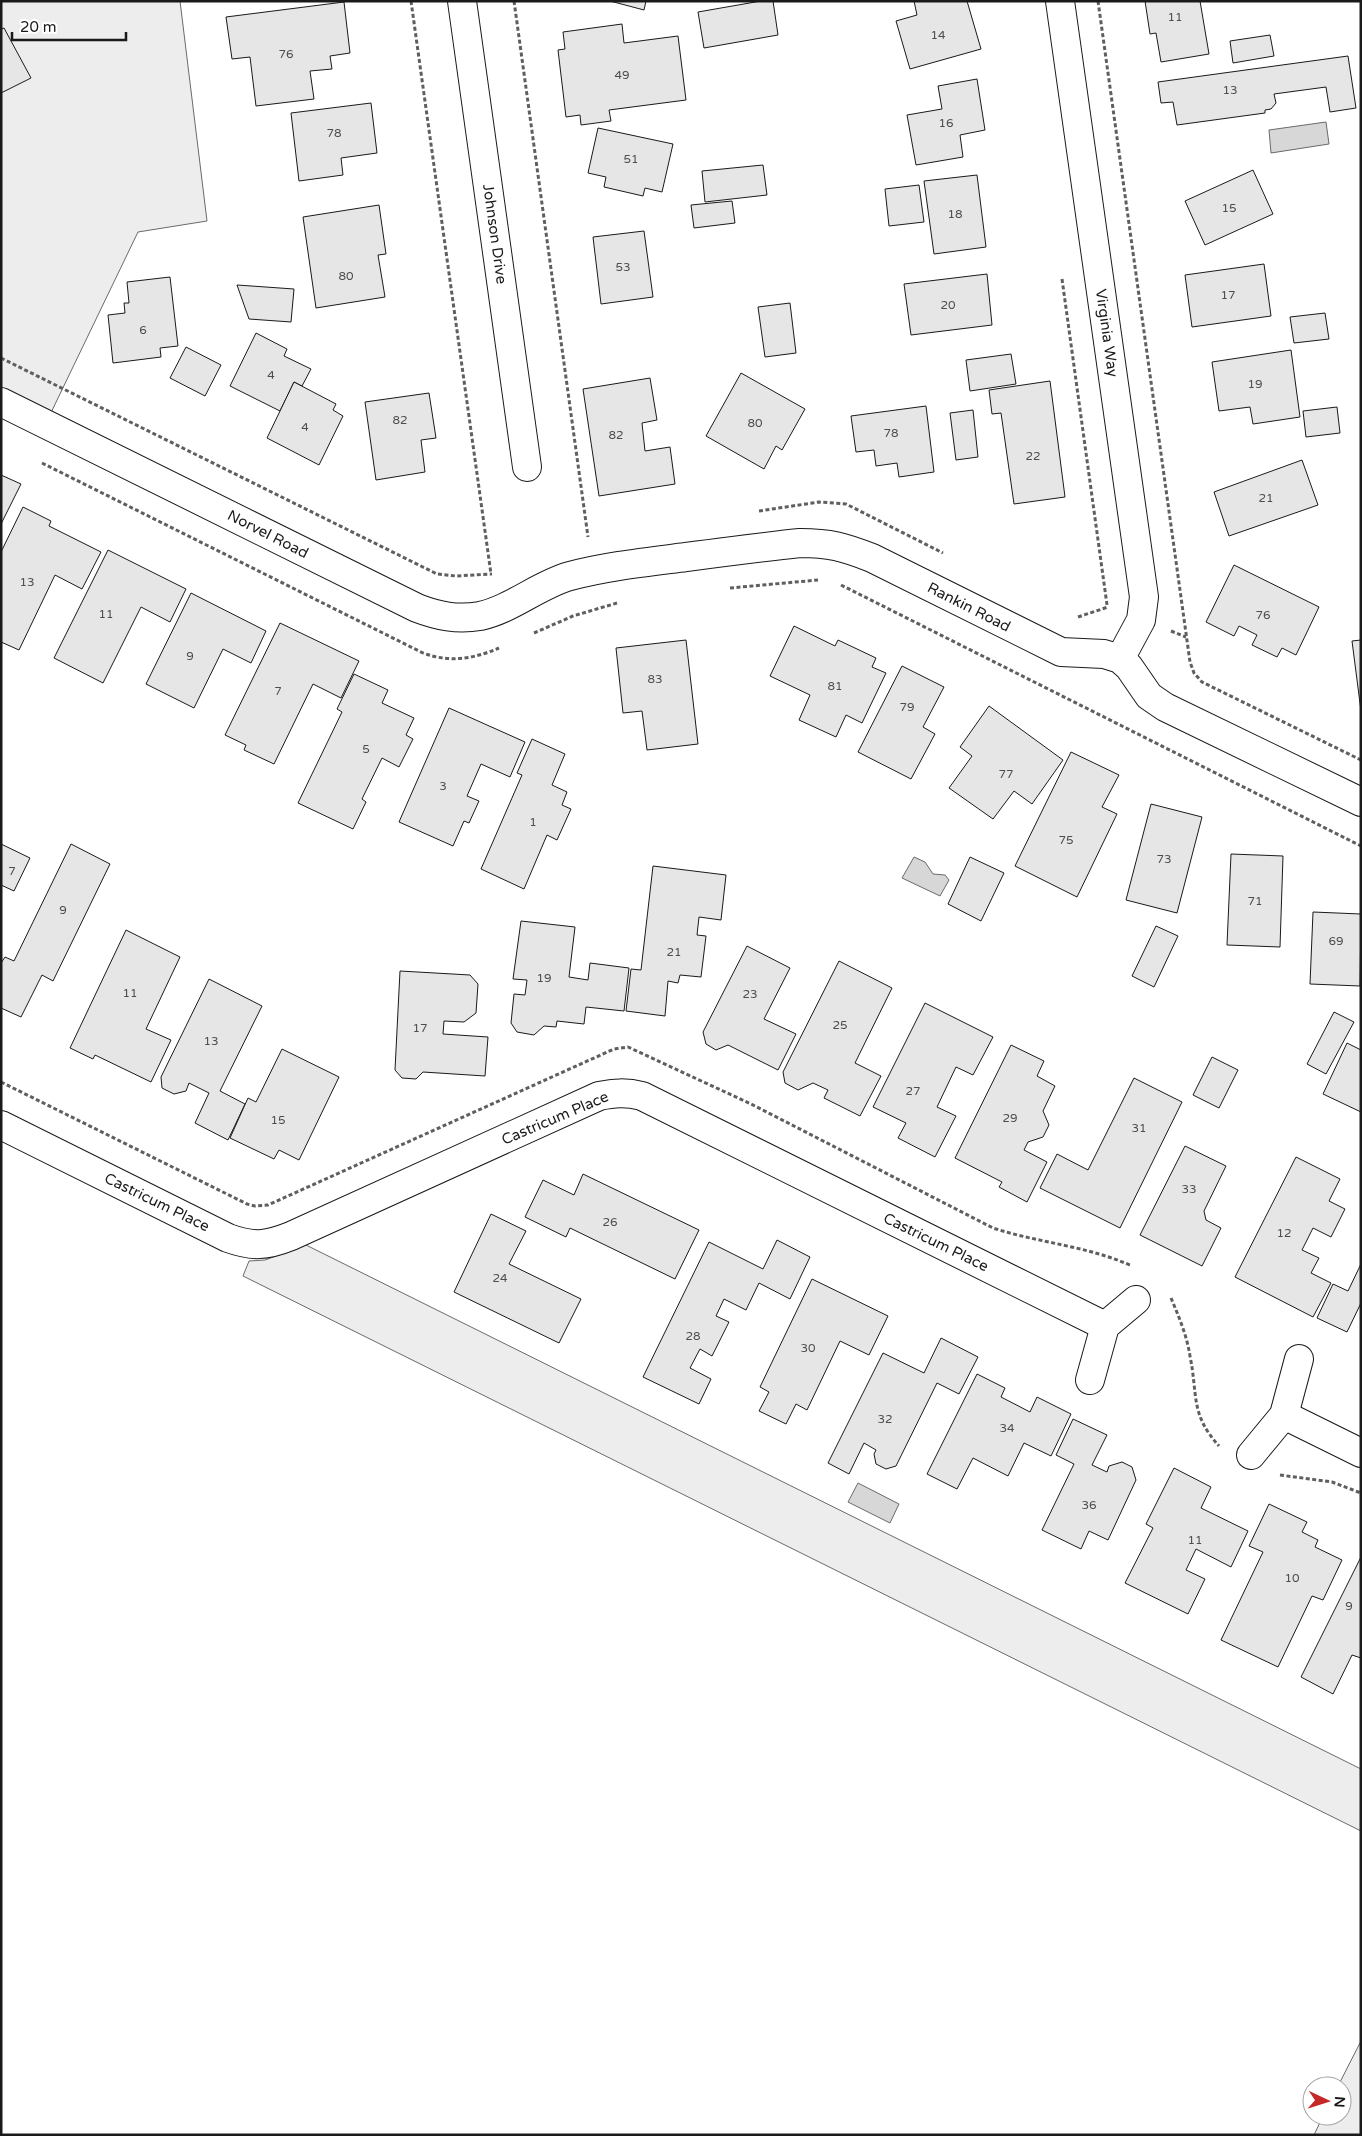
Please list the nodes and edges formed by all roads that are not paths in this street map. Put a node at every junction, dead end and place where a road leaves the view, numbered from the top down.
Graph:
1 (462, 1) edge
2 (1060, 1) edge
3 (1, 402) edge
4 (527, 466) dead end
5 (541, 587) joint
6 (1120, 659) junction
7 (1361, 802) edge
8 (1, 1125) edge
9 (1136, 1300) dead end
10 (1105, 1326) junction
11 (1299, 1360) dead end
12 (1090, 1380) dead end
13 (1284, 1415) junction
14 (1361, 1453) edge
15 (1251, 1455) dead end

1 - 4 street, Johnson Drive
2 - 6 street, Virginia Way
3 - 5 street, Norvel Road
5 - 6 street, Rankin Road
6 - 7 street
8 - 10 street, Castricum Place
9 - 10 street
10 - 12 street
11 - 13 street
13 - 14 street
13 - 15 street

